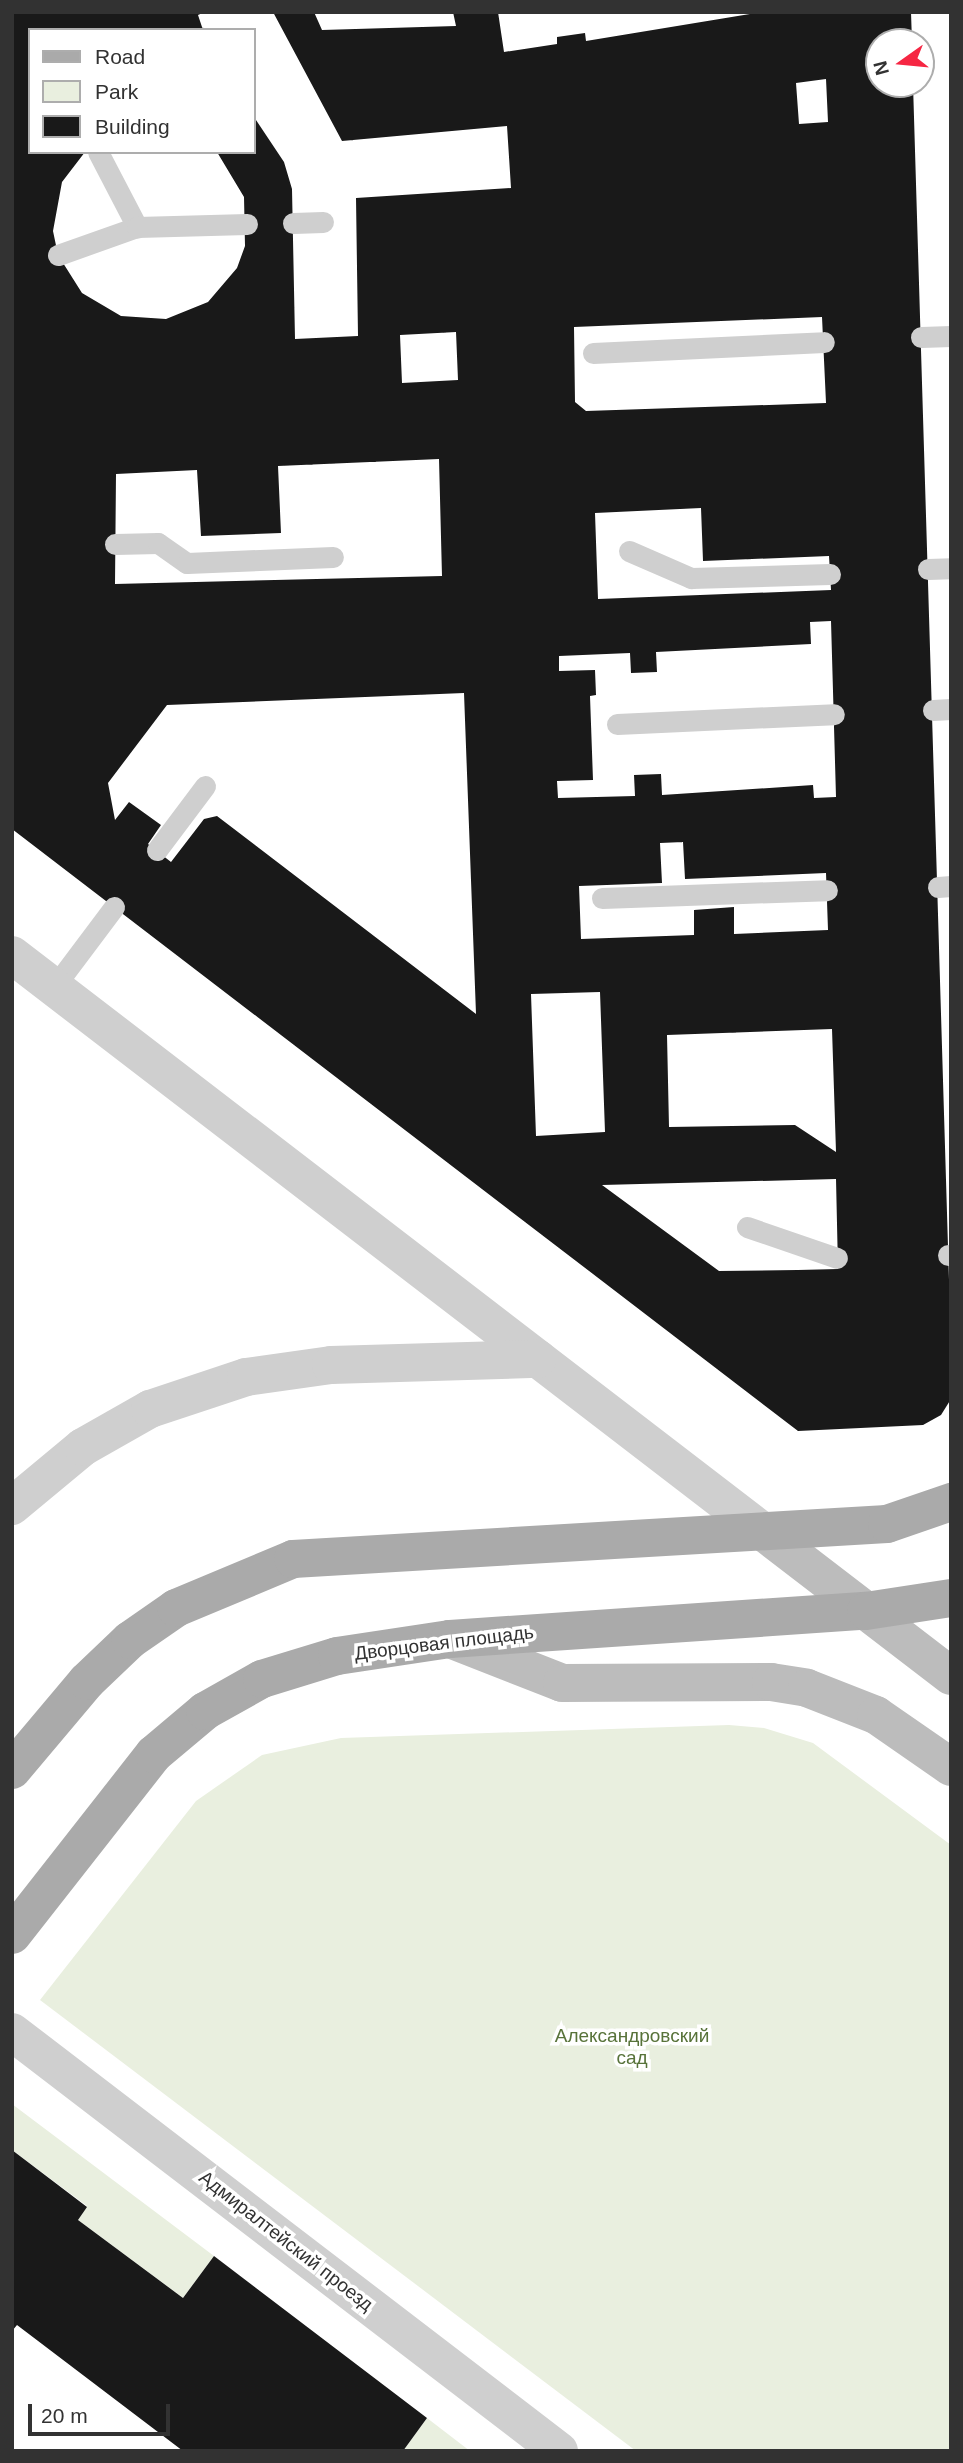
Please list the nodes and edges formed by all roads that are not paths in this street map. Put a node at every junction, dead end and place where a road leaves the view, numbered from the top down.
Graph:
1 (99, 154) edge
2 (323, 222) dead end
3 (293, 223) dead end
4 (247, 224) dead end
5 (137, 227) junction
6 (58, 255) dead end
7 (951, 336) edge
8 (921, 337) dead end
9 (824, 342) dead end
10 (593, 353) dead end
11 (115, 544) dead end
12 (629, 551) dead end
13 (333, 557) dead end
14 (951, 568) edge
15 (928, 569) dead end
16 (830, 574) dead end
17 (834, 714) dead end
18 (617, 724) dead end
19 (205, 786) dead end
20 (157, 850) dead end
21 (827, 890) dead end
22 (601, 898) dead end
23 (114, 907) dead end
24 (12, 955) edge
25 (54, 987) junction
26 (747, 1227) dead end
27 (837, 1258) dead end
28 (538, 1359) junction
29 (951, 1502) edge
30 (12, 1506) edge
31 (766, 1534) junction
32 (951, 1598) edge
33 (866, 1611) junction
34 (450, 1639) junction
35 (951, 1676) edge
36 (951, 1766) edge
37 (12, 1770) edge
38 (12, 1935) edge
39 (12, 2032) edge
40 (558, 2451) edge

1 - 5 lane
2 - 3 lane
4 - 5 lane
5 - 6 lane
7 - 8 lane
9 - 10 lane
11 - 13 lane
12 - 16 lane
14 - 15 lane
17 - 18 lane
19 - 20 lane
21 - 22 lane
23 - 25 lane
24 - 25 street
25 - 28 street
26 - 27 lane
28 - 30 street
28 - 31 street
29 - 31 main road
31 - 33 main road
31 - 37 main road
32 - 33 main road, Дворцовая площадь
33 - 34 main road, Дворцовая площадь
33 - 35 main road
34 - 36 main road
34 - 38 main road, Дворцовая площадь
39 - 40 street, Адмиралтейский проезд

